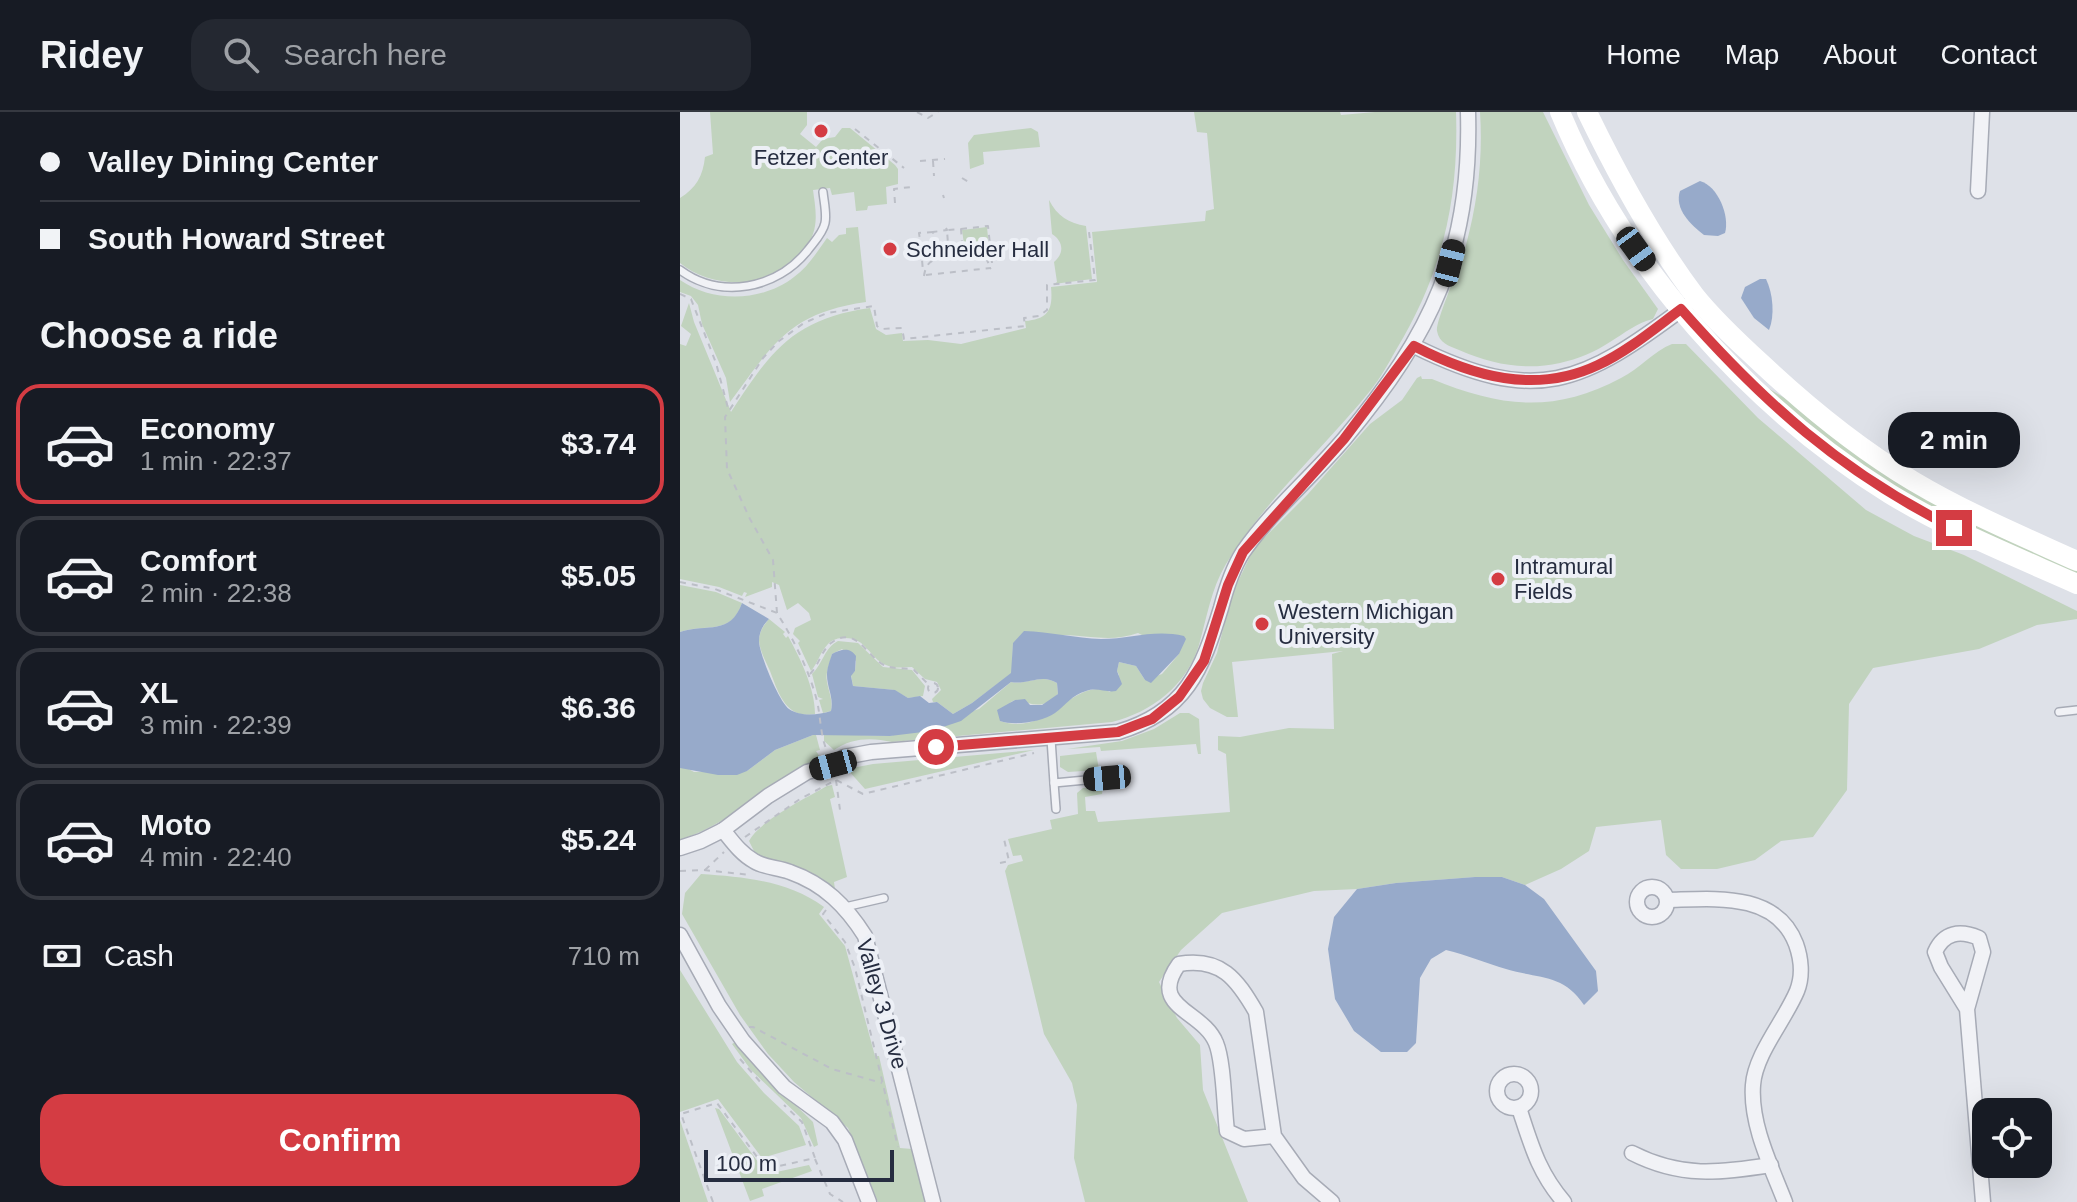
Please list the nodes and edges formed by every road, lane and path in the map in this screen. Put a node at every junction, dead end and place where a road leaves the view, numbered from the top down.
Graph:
1 (917, 112) edge
2 (938, 112) edge
3 (1468, 112) edge
4 (1560, 112) edge
5 (1587, 112) edge
6 (1982, 112) edge
7 (855, 129) dead end
8 (945, 159) dead end
9 (933, 160) junction
10 (920, 161) dead end
11 (904, 168) dead end
12 (934, 176) dead end
13 (962, 178) dead end
14 (972, 184) dead end
15 (911, 187) dead end
16 (1978, 191) dead end
17 (823, 192) dead end
18 (895, 203) dead end
19 (947, 229) junction
20 (961, 229) junction
21 (933, 232) junction
22 (1089, 232) dead end
23 (948, 244) junction
24 (934, 246) junction
25 (921, 247) junction
26 (950, 259) junction
27 (991, 268) junction
28 (680, 270) edge
29 (924, 275) junction
30 (680, 294) edge
31 (1689, 304) junction
32 (1414, 346) junction
33 (729, 410) junction
34 (1999, 550) junction
35 (2077, 561) edge
36 (680, 582) edge
37 (2077, 584) edge
38 (2077, 592) edge
39 (777, 613) junction
40 (809, 675) junction
41 (929, 685) dead end
42 (2077, 710) edge
43 (2059, 712) dead end
44 (1051, 739) junction
45 (1035, 753) dead end
46 (835, 772) junction
47 (1107, 778) dead end
48 (1054, 783) junction
49 (1056, 809) dead end
50 (840, 810) dead end
51 (723, 830) junction
52 (1004, 839) dead end
53 (735, 845) junction
54 (680, 848) edge
55 (1000, 863) dead end
56 (704, 870) junction
57 (680, 871) edge
58 (759, 876) dead end
59 (884, 898) dead end
60 (1667, 900) dead end
61 (829, 906) dead end
62 (845, 907) junction
63 (682, 943) edge
64 (1967, 1009) junction
65 (738, 1033) junction
66 (734, 1051) dead end
67 (883, 1083) junction
68 (770, 1092) dead end
69 (781, 1102) dead end
70 (1519, 1108) dead end
71 (1274, 1136) junction
72 (898, 1147) dead end
73 (1632, 1153) dead end
74 (815, 1158) junction
75 (1771, 1165) junction
76 (713, 1202) edge
77 (843, 1202) edge
78 (869, 1202) edge
79 (933, 1202) edge
80 (1332, 1202) edge
81 (1564, 1202) edge
82 (1785, 1202) edge
83 (1983, 1202) edge

1 - 2 path
3 - 32 street
4 - 31 street
5 - 31 street
6 - 16 street
7 - 11 path
8 - 9 path
9 - 10 path
9 - 12 path
13 - 14 path
15 - 18 path
17 - 28 lane
19 - 20 path
19 - 21 path
19 - 23 path
20 - 23 path
20 - 27 path
21 - 24 path
21 - 25 path
22 - 33 path
23 - 24 path
23 - 26 path
24 - 25 path
25 - 29 path
26 - 27 path
26 - 29 path
27 - 29 path
30 - 33 path
31 - 32 street
31 - 34 street
31 - 35 street
32 - 44 street
33 - 39 path
34 - 37 street
34 - 38 street
36 - 39 path
39 - 40 path
40 - 41 path
40 - 46 path
42 - 43 lane
44 - 46 street
44 - 48 lane
45 - 46 path
46 - 50 path
46 - 51 street
46 - 53 path
47 - 48 lane
48 - 49 lane
51 - 53 street, Valley 3 Drive
51 - 54 street
52 - 55 path
53 - 56 path
53 - 62 street, Valley 3 Drive
56 - 57 path
56 - 58 path
59 - 62 lane
60 - 75 street
61 - 67 path
62 - 79 street, Valley 3 Drive
63 - 65 street
64 - 64 street
64 - 83 street
65 - 67 path
65 - 78 street
66 - 68 path
67 - 72 path
69 - 74 path
70 - 81 street
71 - 71 street
71 - 80 street
73 - 75 street
74 - 76 path
74 - 77 path
75 - 82 street

